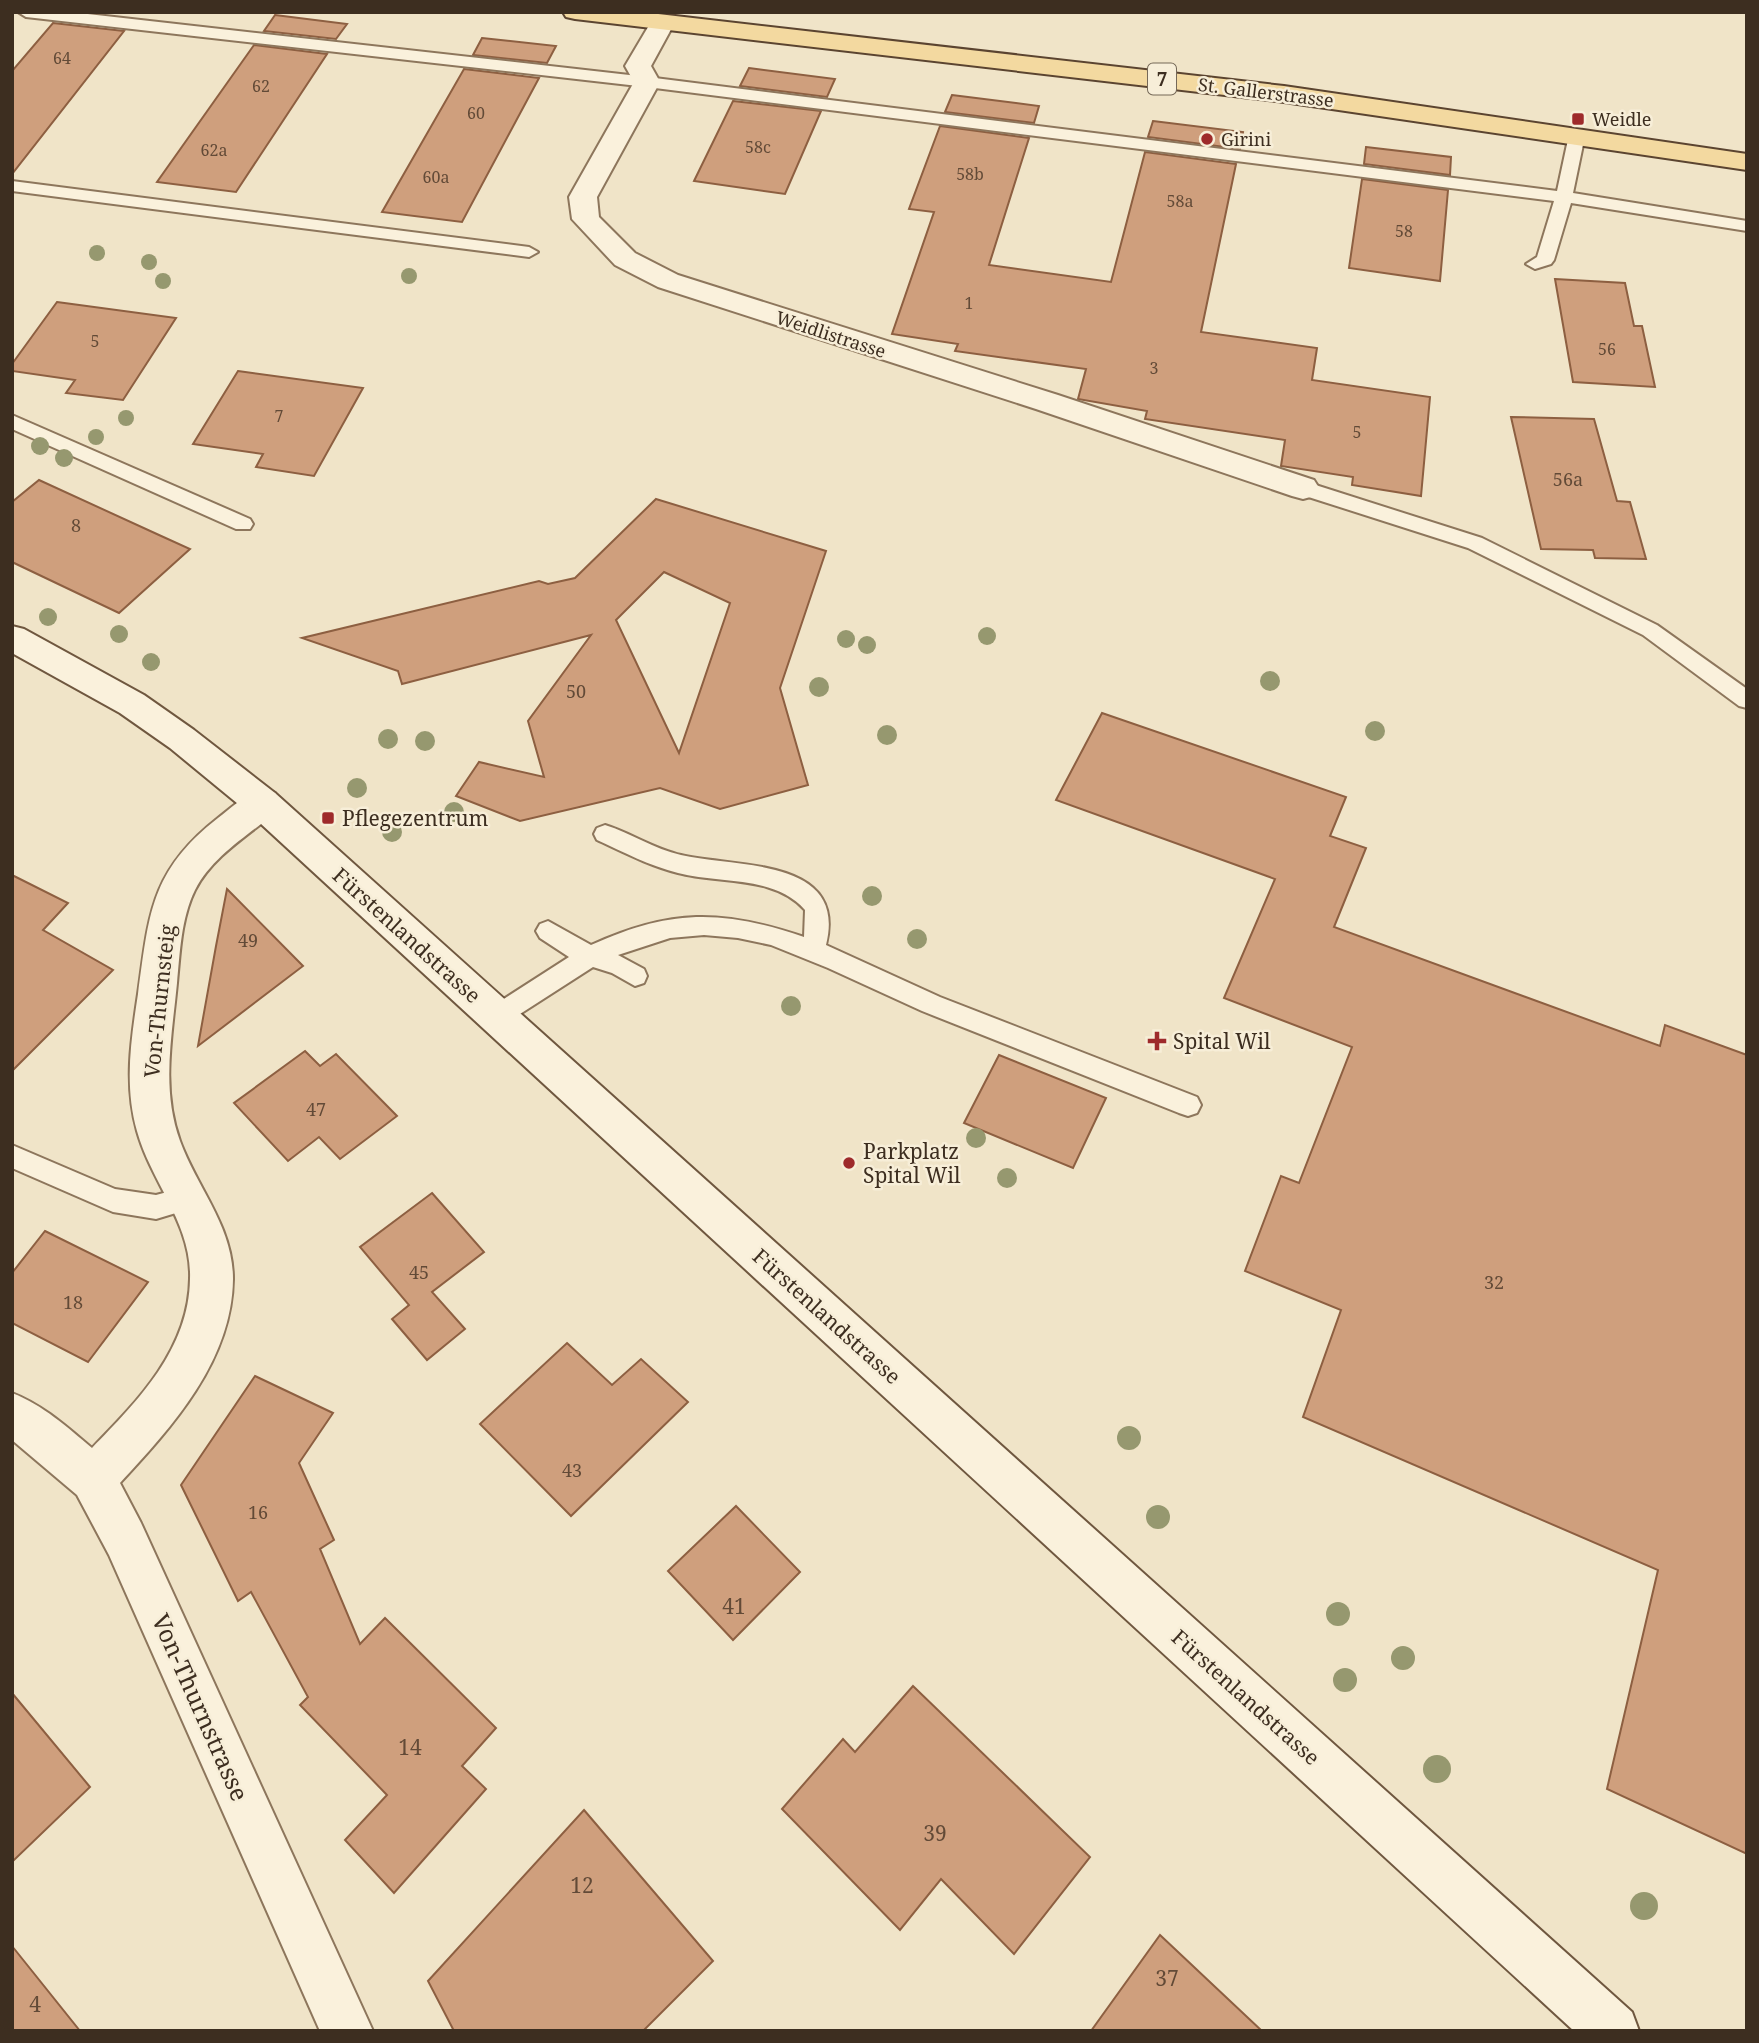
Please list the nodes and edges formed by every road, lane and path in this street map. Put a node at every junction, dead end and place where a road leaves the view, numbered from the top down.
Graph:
1 (26, 12) edge
2 (575, 12) edge
3 (663, 22) junction
4 (647, 82) junction
5 (1577, 135) junction
6 (1747, 162) edge
7 (12, 186) edge
8 (1564, 197) junction
9 (1747, 226) edge
10 (529, 252) dead end
11 (1535, 264) dead end
12 (12, 421) edge
13 (1303, 488) joint
14 (243, 524) dead end
15 (12, 638) edge
16 (1747, 700) edge
17 (262, 803) junction
18 (605, 834) dead end
19 (548, 931) dead end
20 (812, 952) junction
21 (588, 956) junction
22 (635, 976) dead end
23 (497, 1016) junction
24 (1188, 1105) dead end
25 (12, 1156) edge
26 (190, 1198) junction
27 (12, 1414) edge
28 (93, 1479) junction
29 (347, 2031) edge
30 (1613, 2031) edge

1 - 4 lane
2 - 3 main road, St. Gallerstrasse / 7
3 - 4 street
3 - 5 main road, St. Gallerstrasse / 7
4 - 8 lane
4 - 13 street, Weidlistrasse
5 - 6 main road, St. Gallerstrasse / 7
5 - 8 lane
7 - 10 lane
8 - 9 lane
8 - 11 lane
12 - 14 lane
13 - 16 lane
15 - 17 street, Fürstenlandstrasse
17 - 23 street, Fürstenlandstrasse
17 - 26 street, Von-Thurnsteig
18 - 20 lane
19 - 21 lane
20 - 21 lane
20 - 24 lane
21 - 22 lane
21 - 23 lane
23 - 30 street, Fürstenlandstrasse
25 - 26 lane
26 - 28 street, Von-Thurnsteig
27 - 28 street, Von-Thurnstrasse
28 - 29 street, Von-Thurnstrasse

